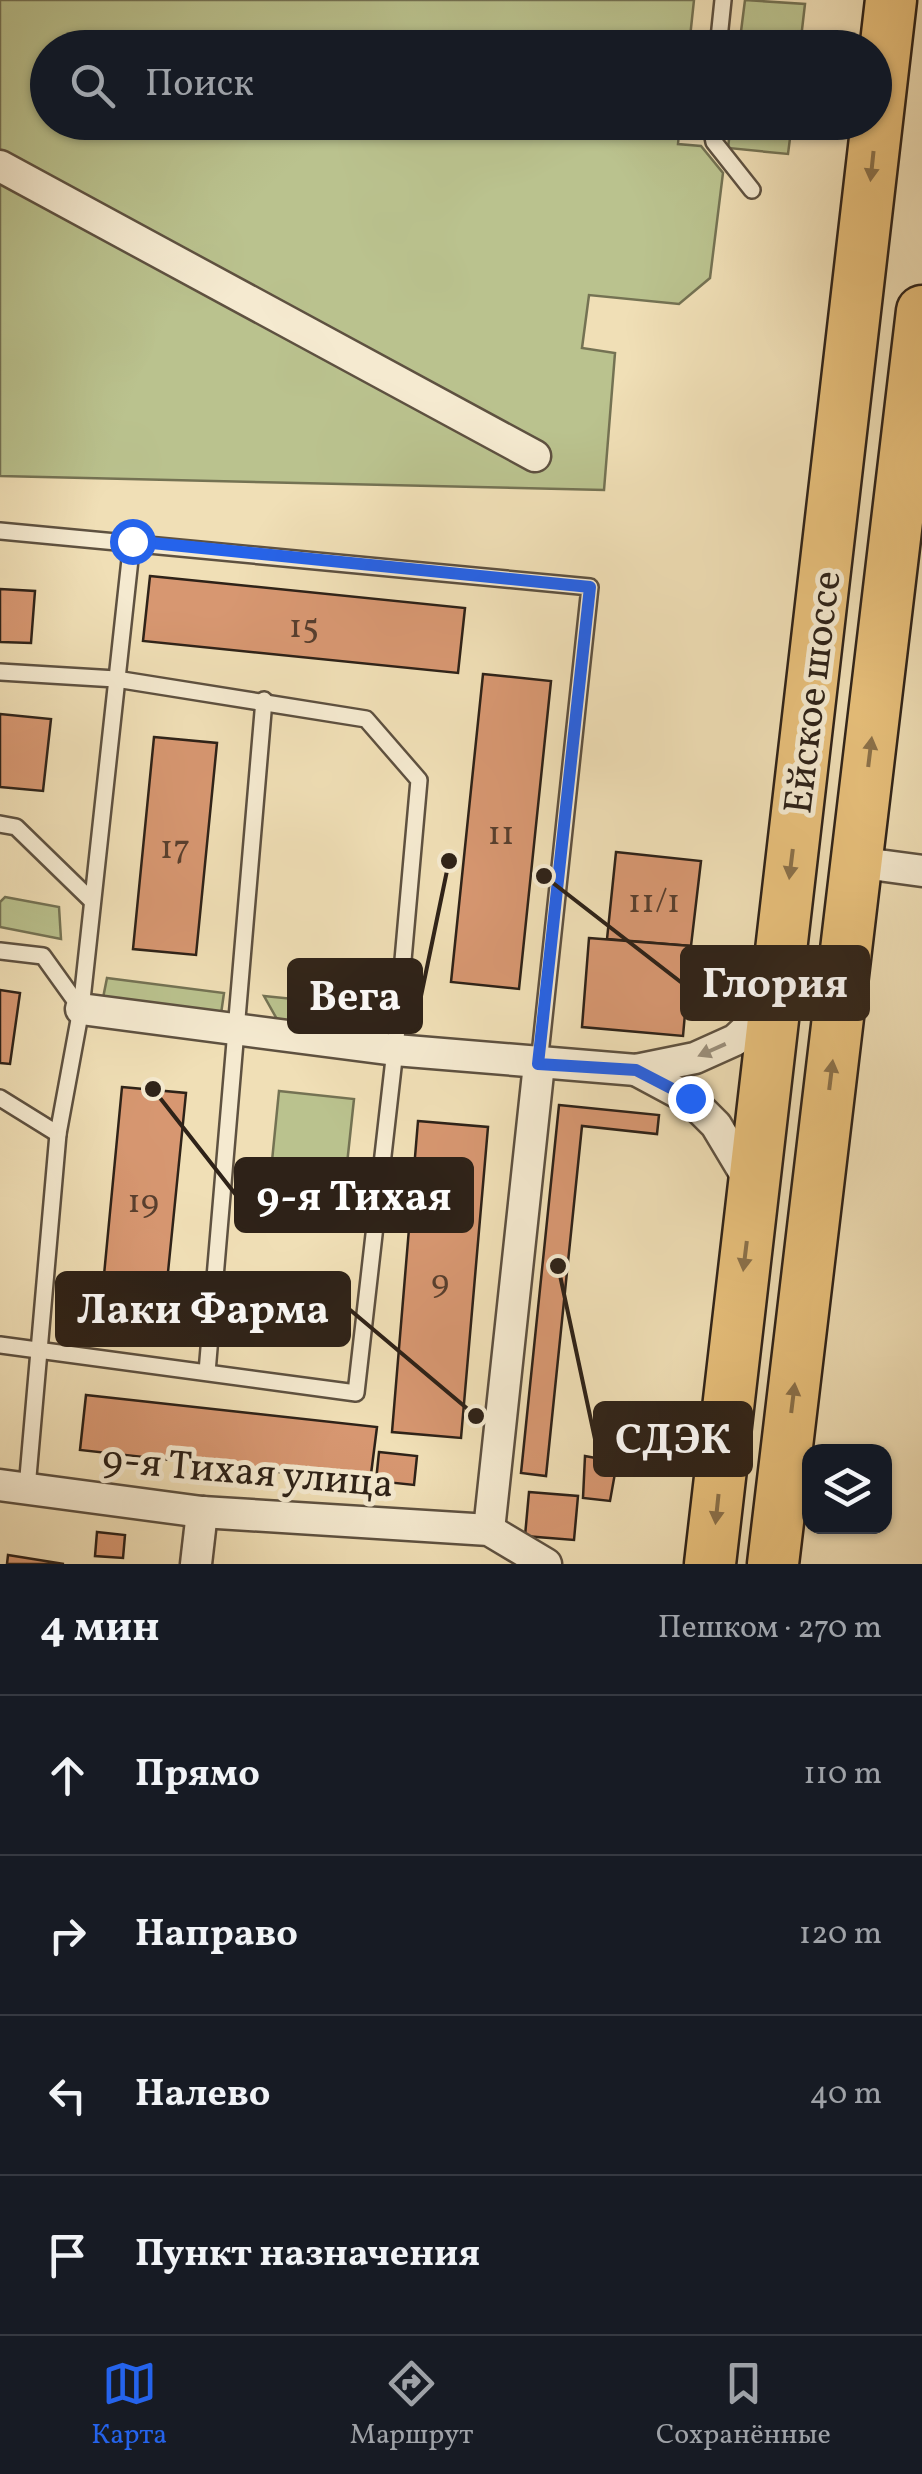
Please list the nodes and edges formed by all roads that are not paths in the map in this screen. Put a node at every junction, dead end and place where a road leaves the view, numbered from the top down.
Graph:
1 (723, 0) edge
2 (891, 0) edge
3 (720, 30) edge
4 (888, 30) edge
5 (714, 140) edge
6 (875, 140) edge
7 (0, 166) edge
8 (752, 190) dead end
9 (922, 311) edge
10 (535, 456) dead end
11 (0, 531) edge
12 (132, 541) junction
13 (0, 672) edge
14 (116, 679) junction
15 (264, 700) junction
16 (0, 824) edge
17 (856, 862) junction
18 (922, 871) edge
19 (91, 900) junction
20 (0, 951) edge
21 (774, 1004) junction
22 (81, 1009) junction
23 (236, 1030) junction
24 (395, 1050) junction
25 (538, 1064) junction
26 (636, 1070) junction
27 (0, 1098) edge
28 (58, 1134) junction
29 (753, 1187) junction
30 (0, 1345) edge
31 (38, 1351) junction
32 (208, 1372) junction
33 (14, 1486) edge
34 (202, 1512) junction
35 (488, 1530) junction
36 (196, 1564) edge
37 (546, 1564) edge
38 (710, 1564) edge
39 (773, 1564) edge

1 - 3 lane
2 -> 4 main road, Ейское шоссе
5 - 8 lane
6 -> 21 main road, Ейское шоссе
7 - 10 street
17 -> 9 main road, Ейское шоссе
11 - 12 lane
12 - 14 lane
12 - 25 lane
13 - 14 lane
14 - 15 lane
14 - 19 lane
15 - 23 lane
15 - 24 lane
16 - 19 lane
17 - 18 street
39 -> 17 main road, Ейское шоссе
19 - 22 lane
20 - 22 lane
21 -> 26 street
21 - 29 main road, Ейское шоссе
22 - 23 street
22 - 28 lane
23 - 24 street
23 - 32 lane
24 - 25 street
24 - 32 lane
25 - 26 street
25 - 35 street
26 - 29 street
27 - 28 lane
28 - 31 lane
29 -> 38 main road, Ейское шоссе
30 - 31 lane
31 - 32 lane
31 - 33 lane
33 - 34 street, 9-я Тихая улица
34 - 35 street, 9-я Тихая улица
34 - 36 street
35 - 37 street

